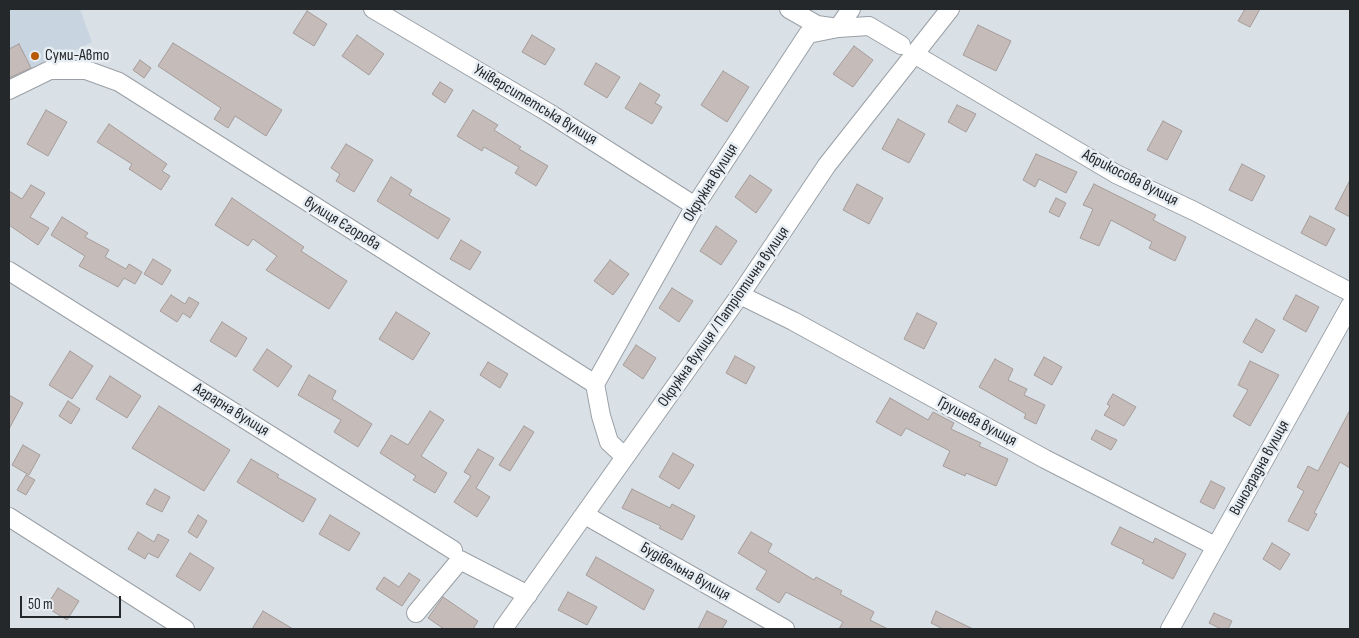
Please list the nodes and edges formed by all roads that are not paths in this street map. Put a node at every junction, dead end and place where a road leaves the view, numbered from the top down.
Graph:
1 (373, 9) edge
2 (789, 9) edge
3 (851, 9) edge
4 (950, 9) edge
5 (838, 28) junction
6 (908, 49) junction
7 (9, 90) edge
8 (695, 206) junction
9 (9, 270) edge
10 (1350, 292) edge
11 (740, 296) junction
12 (1350, 306) edge
13 (595, 384) junction
14 (625, 457) junction
15 (585, 515) junction
16 (9, 517) edge
17 (1215, 546) junction
18 (453, 550) dead end
19 (528, 595) junction
20 (416, 613) dead end
21 (185, 629) edge
22 (503, 629) edge
23 (784, 629) edge
24 (1170, 629) edge

1 - 8 street, Університетська вулиця
2 - 5 street
3 - 5 street
4 - 6 street, Окружна вулиця / Патріотична вулиця
5 - 6 street, Абрикосова вулиця
5 - 8 street, Окружна вулиця
6 - 10 street, Абрикосова вулиця
6 - 11 street, Окружна вулиця / Патріотична вулиця
7 - 13 street, вулиця Єгорова
8 - 13 street, Окружна вулиця
9 - 18 street, Аграрна вулиця
11 - 14 street, Окружна вулиця / Патріотична вулиця
11 - 17 street, Грушева вулиця
12 - 17 street, Виноградна вулиця
13 - 14 street
14 - 15 street, Окружна вулиця / Патріотична вулиця
15 - 19 street, Окружна вулиця / Патріотична вулиця
15 - 23 street, Будівельна вулиця
16 - 21 street
17 - 24 street, Виноградна вулиця
19 - 20 street
19 - 22 street, Окружна вулиця / Патріотична вулиця

